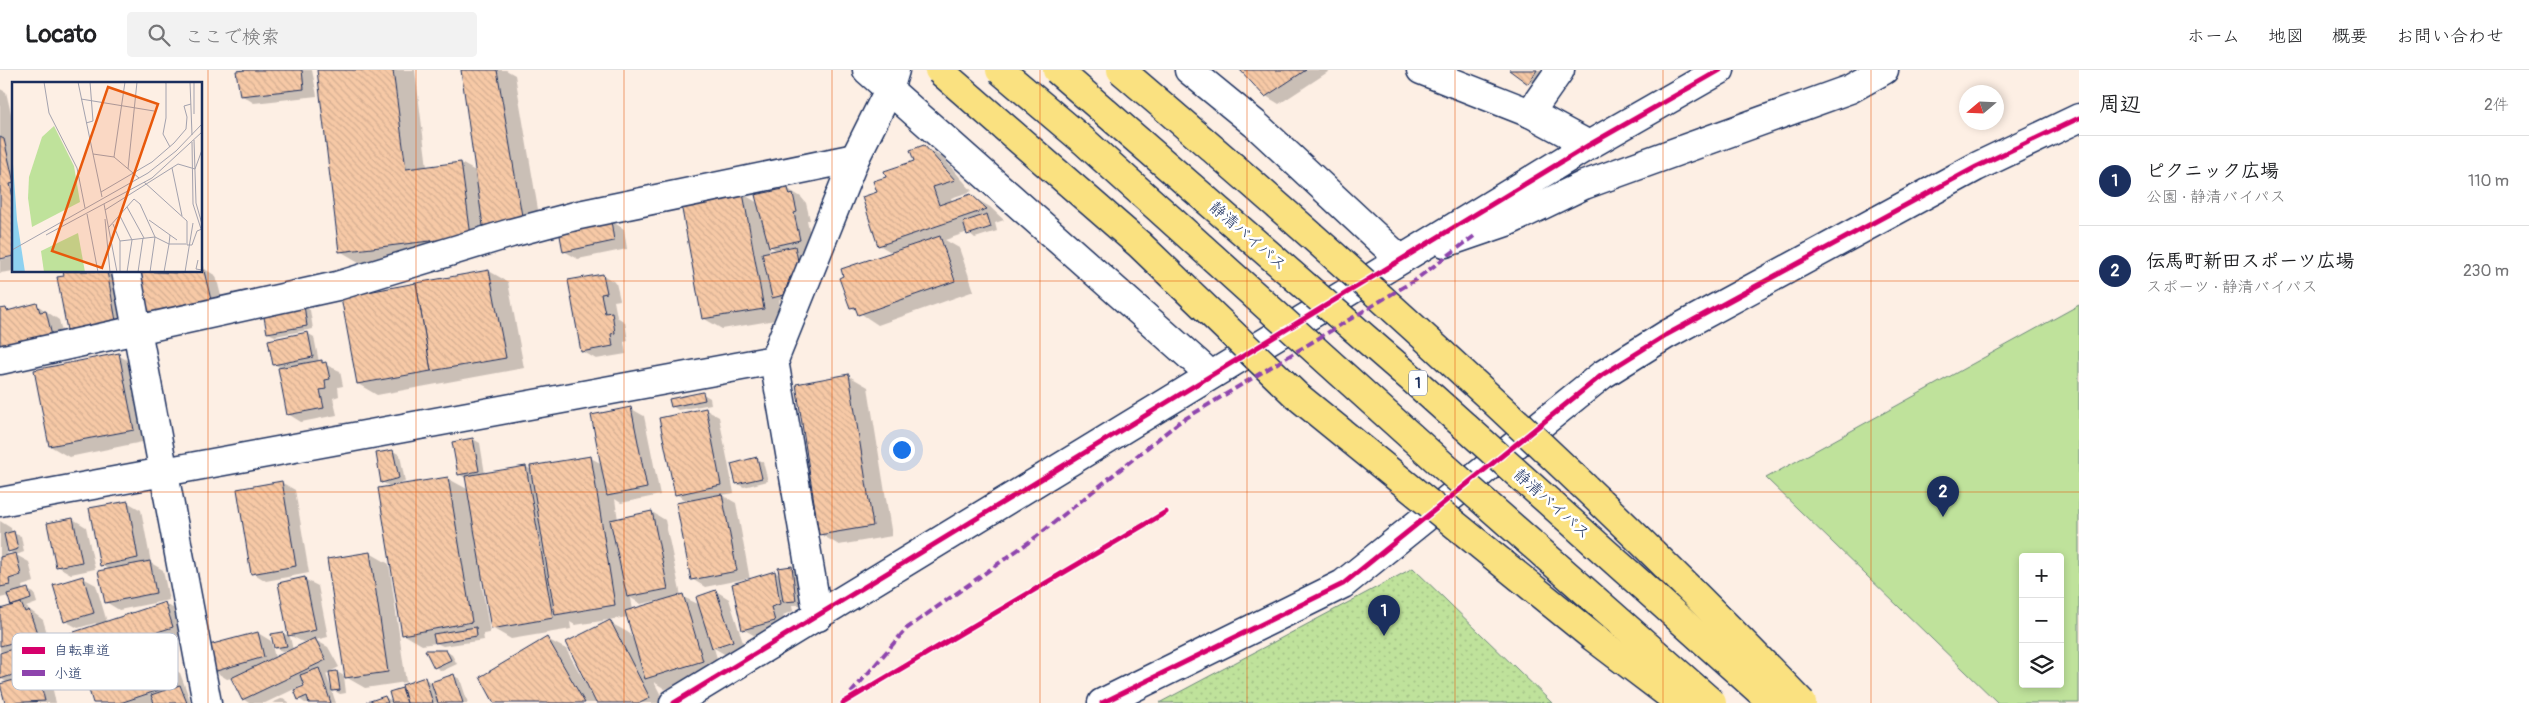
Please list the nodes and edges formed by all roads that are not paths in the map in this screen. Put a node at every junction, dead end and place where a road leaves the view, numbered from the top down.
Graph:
1 (867, 70) edge
2 (939, 70) edge
3 (1000, 70) edge
4 (1057, 70) edge
5 (1122, 70) edge
6 (1188, 70) edge
7 (1421, 70) edge
8 (1560, 70) edge
9 (1720, 70) edge
10 (1884, 70) edge
11 (892, 80) edge
12 (1530, 113) junction
13 (2079, 118) edge
14 (1589, 145) junction
15 (855, 158) junction
16 (1405, 256) junction
17 (126, 272) edge
18 (136, 330) junction
19 (0, 360) edge
20 (774, 360) junction
21 (1211, 375) junction
22 (164, 473) junction
23 (0, 502) edge
24 (818, 617) junction
25 (208, 703) edge
26 (674, 703) edge
27 (1102, 703) edge
28 (1680, 703) edge
29 (1712, 703) edge
30 (1773, 703) edge
31 (1802, 703) edge

1 - 11 street
2 - 28 highway, bridge
3 - 29 highway, bridge
4 - 30 highway, 静清バイパス / 1, bridge
5 - 31 highway, bridge
6 - 16 street
7 - 12 street
8 - 12 street
9 - 14 street
10 - 16 street
11 - 15 street
11 - 21 street
12 - 14 street
13 - 27 street
14 - 16 street
15 - 18 street
15 - 20 street
16 - 21 street
17 - 18 street
18 - 19 street
18 - 22 street
20 - 22 street
20 - 24 street
21 - 24 street
22 - 23 street
22 - 25 street
24 - 26 street

